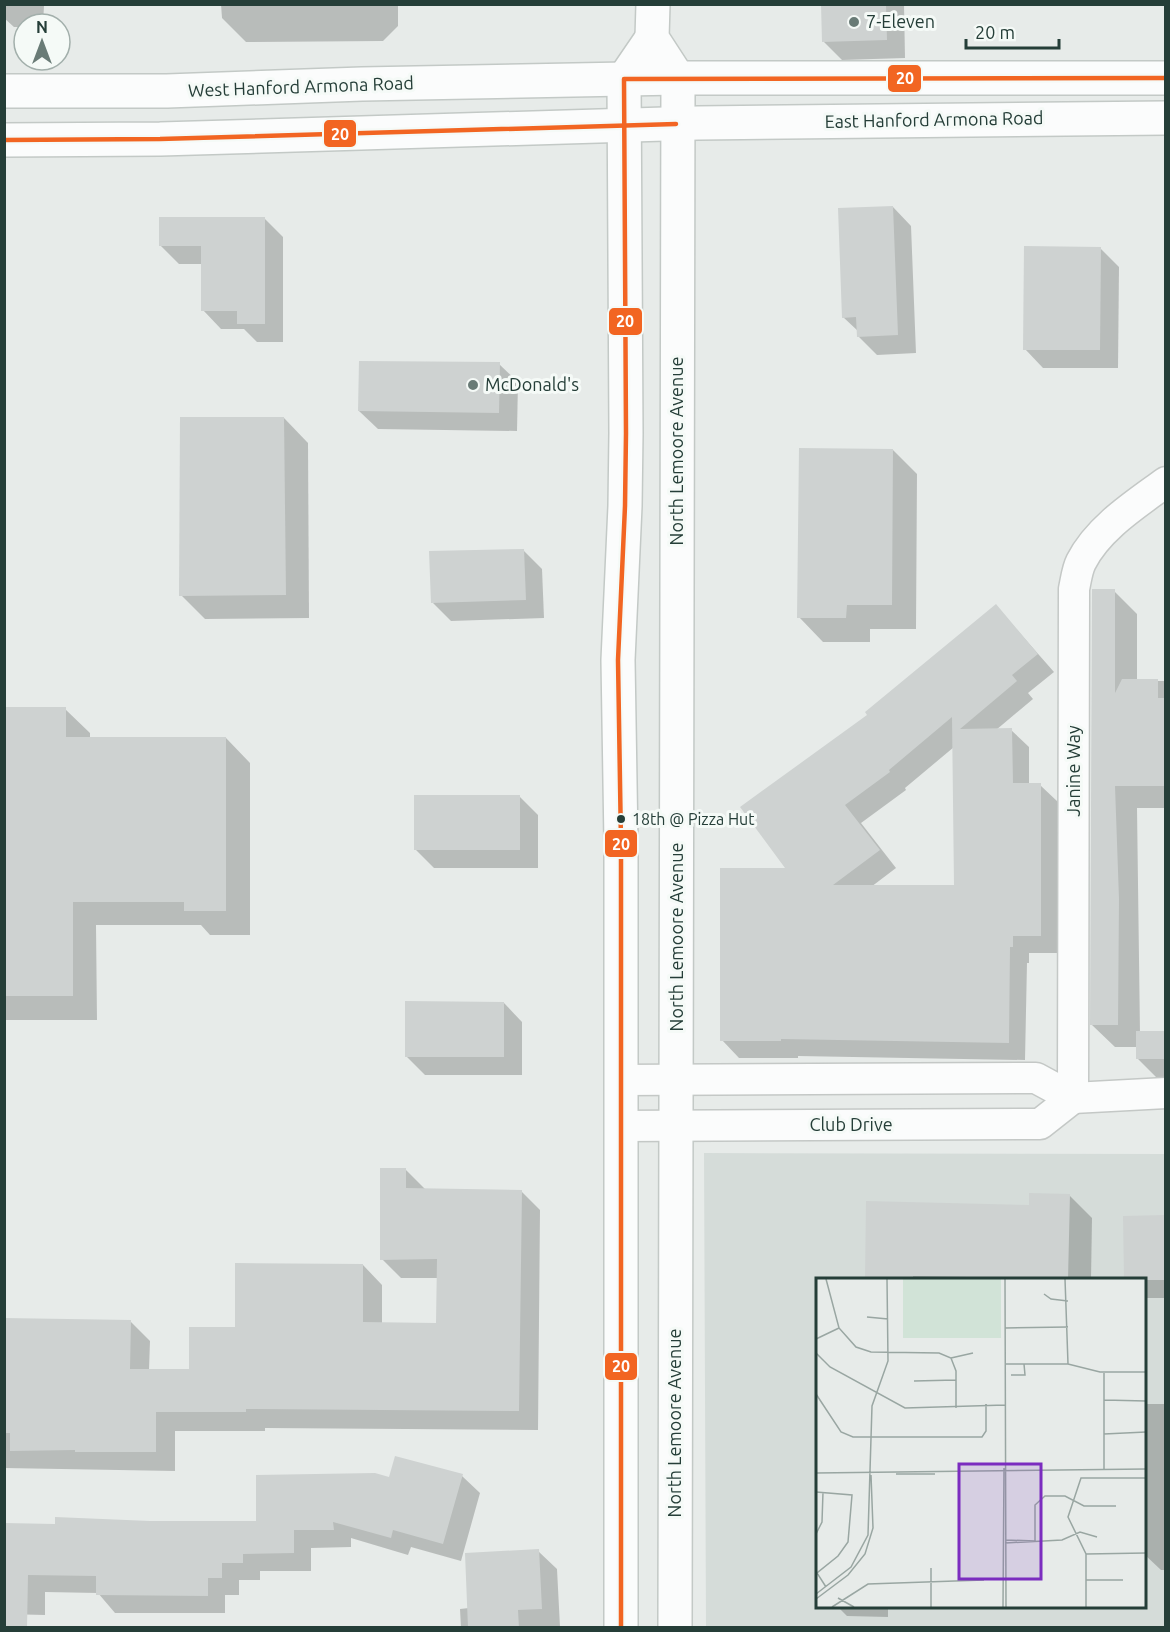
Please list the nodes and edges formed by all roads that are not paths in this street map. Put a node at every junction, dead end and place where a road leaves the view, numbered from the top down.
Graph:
1 (653, 4) edge
2 (652, 38) junction
3 (678, 78) junction
4 (1166, 78) edge
5 (611, 79) junction
6 (362, 84) junction
7 (4, 91) edge
8 (1166, 118) edge
9 (691, 124) junction
10 (625, 126) junction
11 (361, 133) junction
12 (4, 140) edge
13 (1166, 482) edge
14 (676, 505) junction
15 (625, 506) junction
16 (621, 1080) junction
17 (675, 1081) junction
18 (1166, 1093) edge
19 (1073, 1098) junction
20 (621, 1126) junction
21 (676, 1126) junction
22 (621, 1628) edge
23 (675, 1628) edge

1 - 2 main road
2 - 3 main road
2 - 5 main road
3 - 4 main road
3 - 5 main road
3 - 9 main road, North Lemoore Avenue
5 - 6 main road, West Hanford Armona Road
5 - 10 main road
6 - 7 main road, West Hanford Armona Road
6 - 11 main road
8 - 9 main road, East Hanford Armona Road
9 - 10 main road
9 - 14 main road, North Lemoore Avenue
10 - 11 main road
10 - 15 main road
11 - 12 main road
13 - 19 street, Janine Way
14 - 15 main road
14 - 17 main road, North Lemoore Avenue
15 - 16 main road
16 - 17 street
16 - 20 main road
17 - 19 street
17 - 21 main road, North Lemoore Avenue
18 - 19 street
19 - 21 street, Club Drive
20 - 21 street, Club Drive
20 - 22 main road
21 - 23 main road, North Lemoore Avenue

